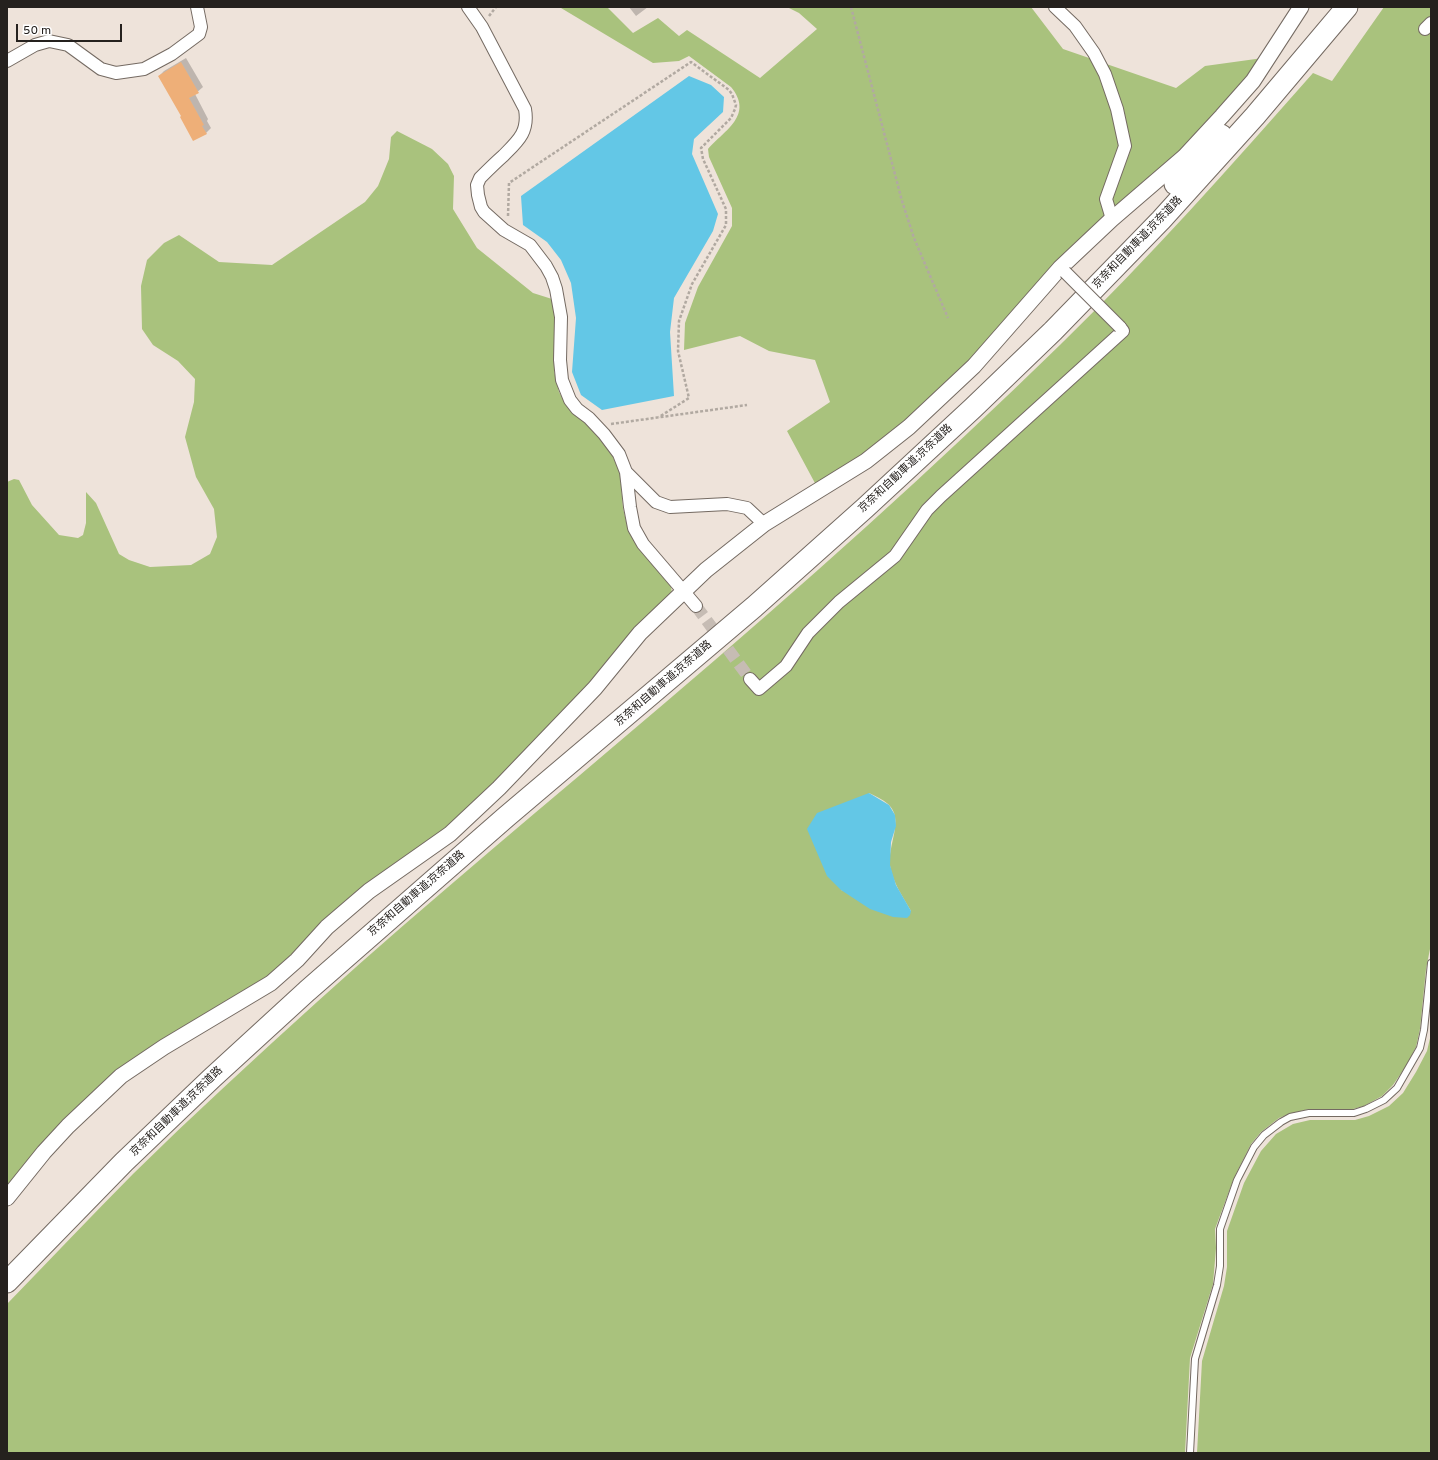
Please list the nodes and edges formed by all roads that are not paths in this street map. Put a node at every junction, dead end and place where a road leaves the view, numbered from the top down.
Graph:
1 (198, 7) edge
2 (468, 7) edge
3 (1055, 7) edge
4 (1301, 7) edge
5 (1347, 7) edge
6 (7, 61) edge
7 (1300, 64) junction
8 (1112, 219) junction
9 (1062, 270) junction
10 (626, 472) junction
11 (764, 524) junction
12 (684, 592) junction
13 (696, 606) tunnel mouth
14 (750, 679) tunnel mouth
15 (1431, 963) edge
16 (7, 1198) edge
17 (7, 1270) edge
18 (7, 1282) edge
19 (1190, 1453) edge

1 - 6 street
2 - 10 street
3 - 8 street
4 - 8 street
5 - 7 highway, 京奈和自動車道;京奈道路
7 - 17 highway, 京奈和自動車道;京奈道路
7 - 18 highway, 京奈和自動車道;京奈道路
8 - 9 street
9 - 11 street
9 - 14 street, bridge
10 - 11 street
10 - 12 street
11 - 12 street
12 - 13 street
12 - 16 street
15 - 19 lane

